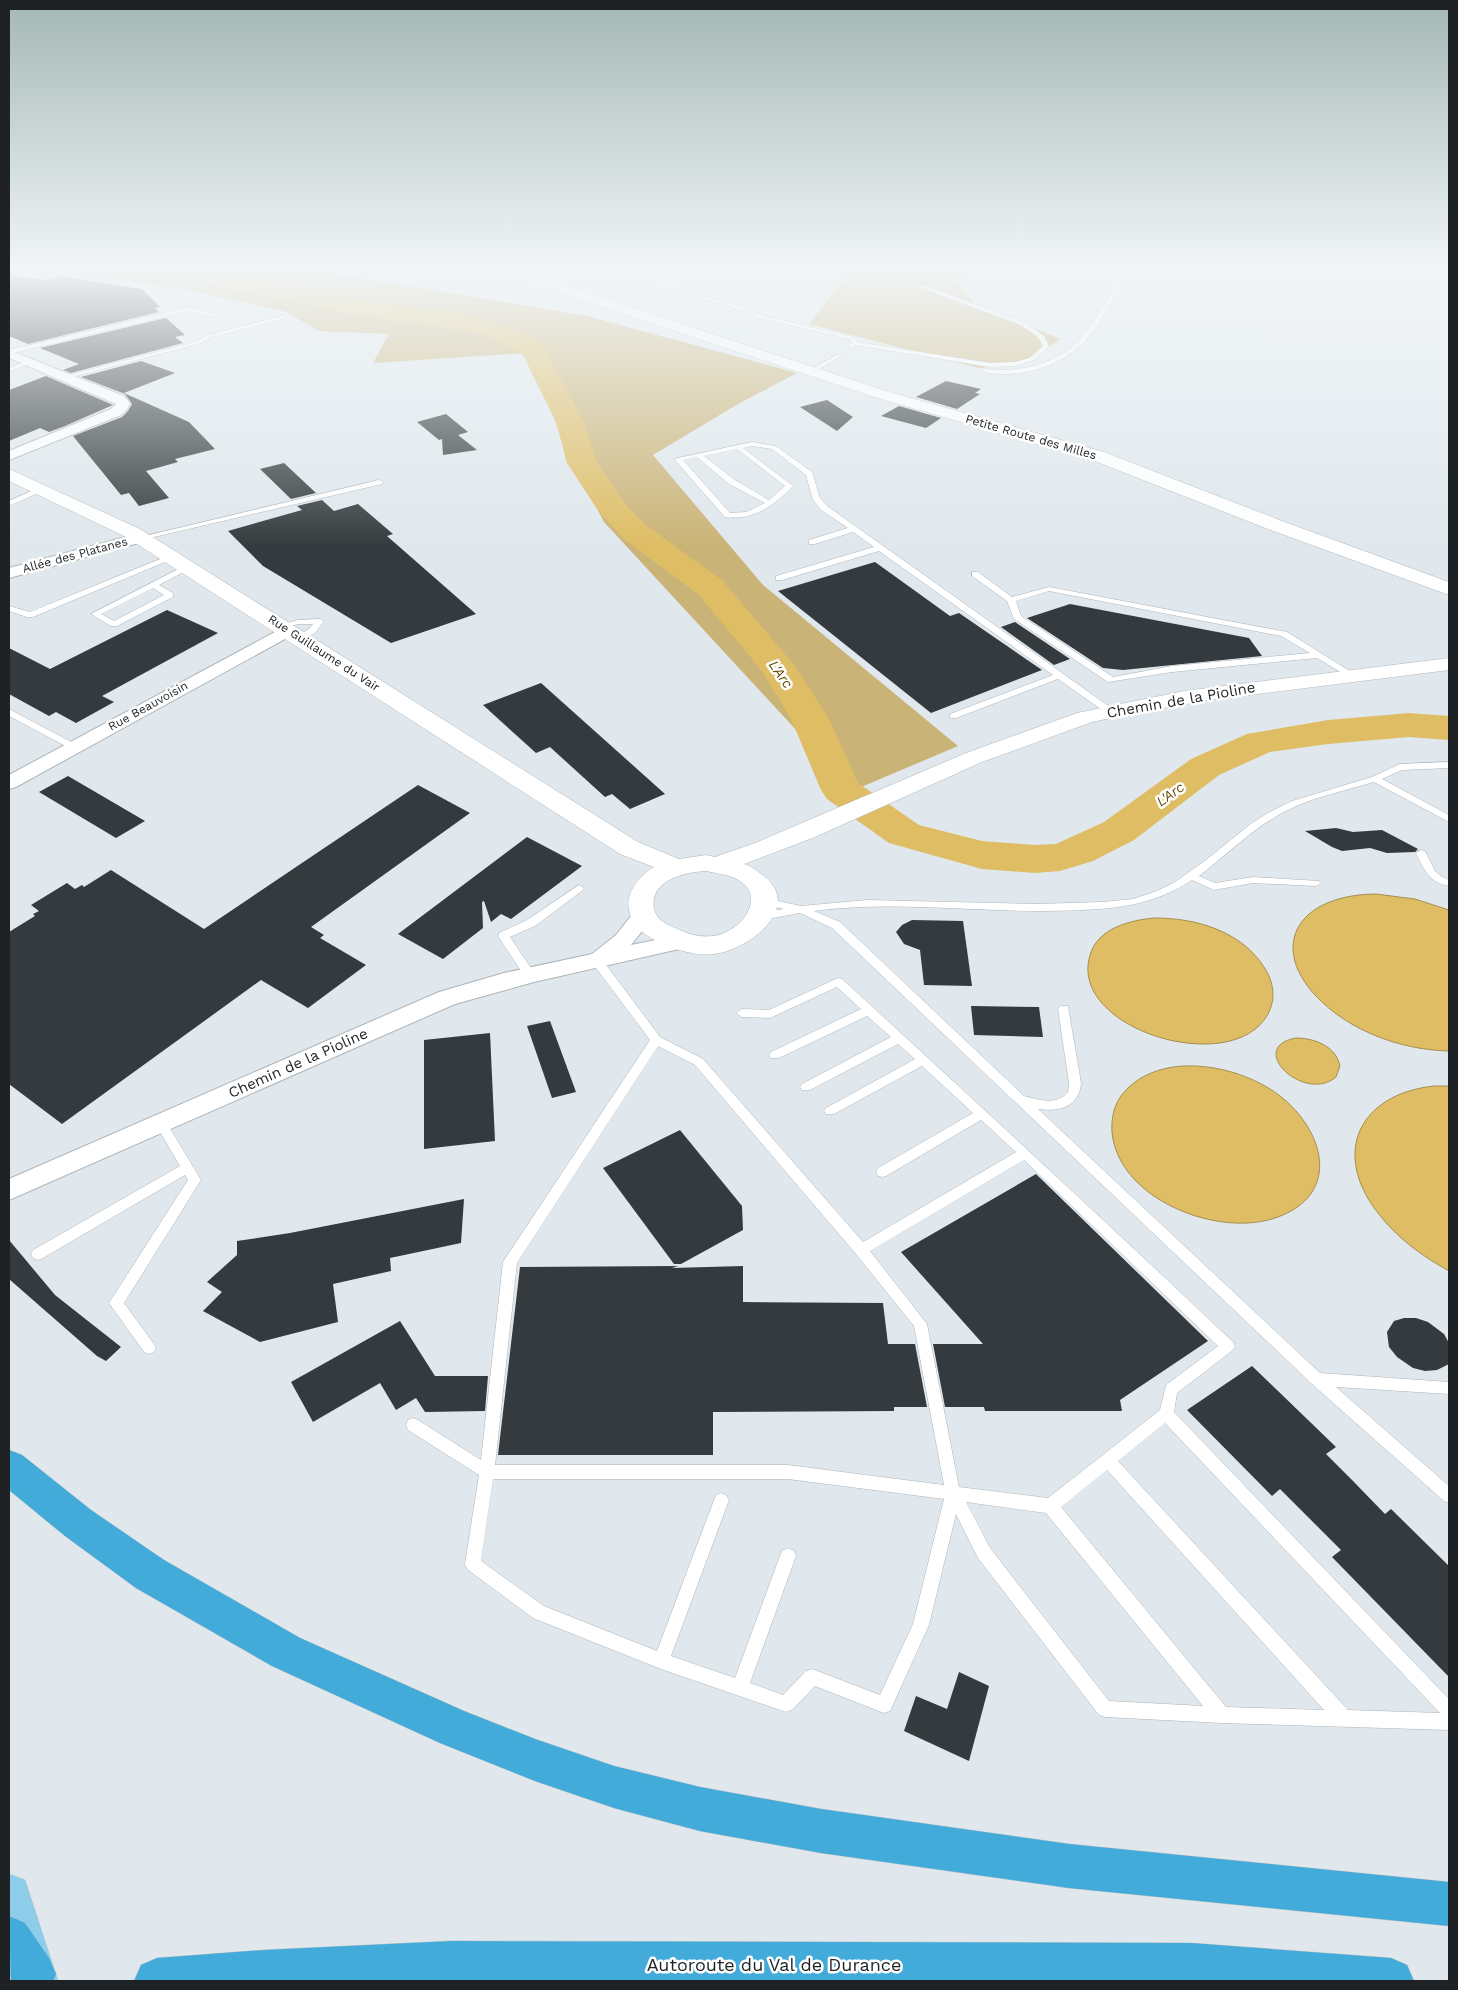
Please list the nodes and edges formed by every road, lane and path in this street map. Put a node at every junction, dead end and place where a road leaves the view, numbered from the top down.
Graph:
1 (29, 362) joint
2 (123, 362) edge
3 (783, 362) edge
4 (828, 362) edge
5 (957, 362) edge
6 (967, 362) edge
7 (1023, 362) edge
8 (1053, 362) edge
9 (9, 370) edge
10 (811, 371) junction
11 (65, 377) junction
12 (738, 447) junction
13 (698, 455) junction
14 (9, 456) edge
15 (9, 474) edge
16 (379, 482) dead end
17 (41, 490) junction
18 (770, 503) junction
19 (9, 504) edge
20 (854, 529) junction
21 (141, 538) junction
22 (812, 542) dead end
23 (881, 548) junction
24 (182, 562) junction
25 (9, 573) edge
26 (975, 574) dead end
27 (1411, 574) junction
28 (779, 578) dead end
29 (1449, 584) edge
30 (154, 585) junction
31 (1449, 589) edge
32 (1011, 600) junction
33 (9, 608) edge
34 (290, 631) junction
35 (1318, 655) junction
36 (1449, 664) edge
37 (1060, 675) junction
38 (1352, 675) junction
39 (9, 712) edge
40 (1111, 712) junction
41 (953, 716) dead end
42 (74, 747) junction
43 (1449, 765) edge
44 (1375, 779) junction
45 (9, 783) edge
46 (1449, 819) edge
47 (791, 839) junction
48 (629, 848) junction
49 (1421, 853) dead end
50 (720, 864) junction
51 (677, 867) junction
52 (1190, 876) junction
53 (1316, 883) dead end
54 (1449, 883) edge
55 (646, 887) junction
56 (579, 888) dead end
57 (762, 901) junction
58 (802, 910) junction
59 (643, 916) junction
60 (680, 942) junction
61 (596, 961) junction
62 (529, 974) junction
63 (1064, 1009) dead end
64 (869, 1010) junction
65 (742, 1013) dead end
66 (899, 1038) junction
67 (656, 1040) junction
68 (775, 1055) dead end
69 (924, 1060) junction
70 (806, 1087) dead end
71 (1022, 1100) junction
72 (830, 1111) dead end
73 (982, 1114) junction
74 (161, 1123) junction
75 (1025, 1153) junction
76 (187, 1168) junction
77 (882, 1172) dead end
78 (9, 1190) edge
79 (861, 1250) junction
80 (38, 1254) dead end
81 (149, 1348) dead end
82 (1317, 1379) junction
83 (1449, 1388) edge
84 (1166, 1414) junction
85 (413, 1425) dead end
86 (1108, 1460) junction
87 (9, 1467) edge
88 (486, 1472) junction
89 (953, 1493) junction
90 (1449, 1496) edge
91 (721, 1500) dead end
92 (1050, 1506) junction
93 (788, 1556) dead end
94 (661, 1660) junction
95 (740, 1688) junction
96 (1449, 1711) edge
97 (1222, 1716) junction
98 (1344, 1719) junction
99 (1449, 1722) edge
100 (9, 1896) edge
101 (1449, 1904) edge
102 (26, 1965) edge
103 (157, 1981) edge
104 (1391, 1981) edge

1 - 9 lane
1 - 11 street
2 - 11 lane
3 - 10 main road, Petite Route des Milles
4 - 10 lane
5 - 8 lane
6 - 7 lane
10 - 27 main road, Petite Route des Milles
11 - 14 street
12 - 13 lane
12 - 18 lane
12 - 20 lane
13 - 18 lane
13 - 18 lane
15 - 17 main road, Rue Guillaume du Vair
16 - 21 lane
17 - 19 lane
17 - 21 main road, Rue Guillaume du Vair
20 - 22 lane
20 - 23 lane
21 - 24 main road, Rue Guillaume du Vair
21 - 25 street, Allée des Platanes
23 - 28 lane
23 - 37 lane
24 - 30 lane
24 - 33 lane
24 - 34 main road, Rue Guillaume du Vair
26 - 32 lane
27 - 29 main road, Petite Route des Milles
27 - 31 main road, Petite Route des Milles
30 - 30 lane
32 - 35 lane
32 - 35 lane
34 - 42 street, Rue Beauvoisin
34 - 48 main road, Rue Guillaume du Vair
35 - 38 lane
36 - 38 main road, Chemin de la Pioline
37 - 40 lane
37 - 41 lane
38 - 40 main road, Chemin de la Pioline
39 - 42 lane
40 - 47 main road, Chemin de la Pioline
42 - 45 street, Rue Beauvoisin
43 - 44 lane
44 - 46 lane
44 - 52 lane
47 - 50 main road, Chemin de la Pioline
47 - 57 main road, Chemin de la Pioline
48 - 51 main road, Rue Guillaume du Vair
48 - 55 main road
49 - 54 lane
50 - 51 main road
50 - 57 main road
51 - 55 main road
52 - 53 lane
52 - 58 lane
55 - 59 main road
56 - 62 lane
57 - 58 lane
57 - 58 lane
57 - 60 main road
58 - 71 lane
59 - 60 main road
59 - 61 street, Chemin de la Pioline
60 - 61 street, Chemin de la Pioline
61 - 62 street, Chemin de la Pioline
61 - 67 lane
62 - 74 street, Chemin de la Pioline
63 - 71 lane
64 - 65 lane
64 - 66 lane
64 - 68 lane
66 - 69 lane
66 - 70 lane
67 - 79 lane
67 - 88 lane
69 - 72 lane
69 - 73 lane
71 - 82 lane
73 - 75 lane
73 - 77 lane
74 - 76 lane
74 - 78 street, Chemin de la Pioline
75 - 79 lane
75 - 84 lane
76 - 80 lane
76 - 81 lane
79 - 89 lane
82 - 83 lane
82 - 90 lane
84 - 86 lane
84 - 96 lane
85 - 88 lane
86 - 92 lane
86 - 98 lane
87 - 101 highway
88 - 89 lane
88 - 94 lane
89 - 92 lane
89 - 95 lane
89 - 97 lane
91 - 94 lane
92 - 97 lane
93 - 95 lane
94 - 95 lane
97 - 98 lane
98 - 99 lane
100 - 102 main road
103 - 104 highway, Autoroute du Val de Durance

